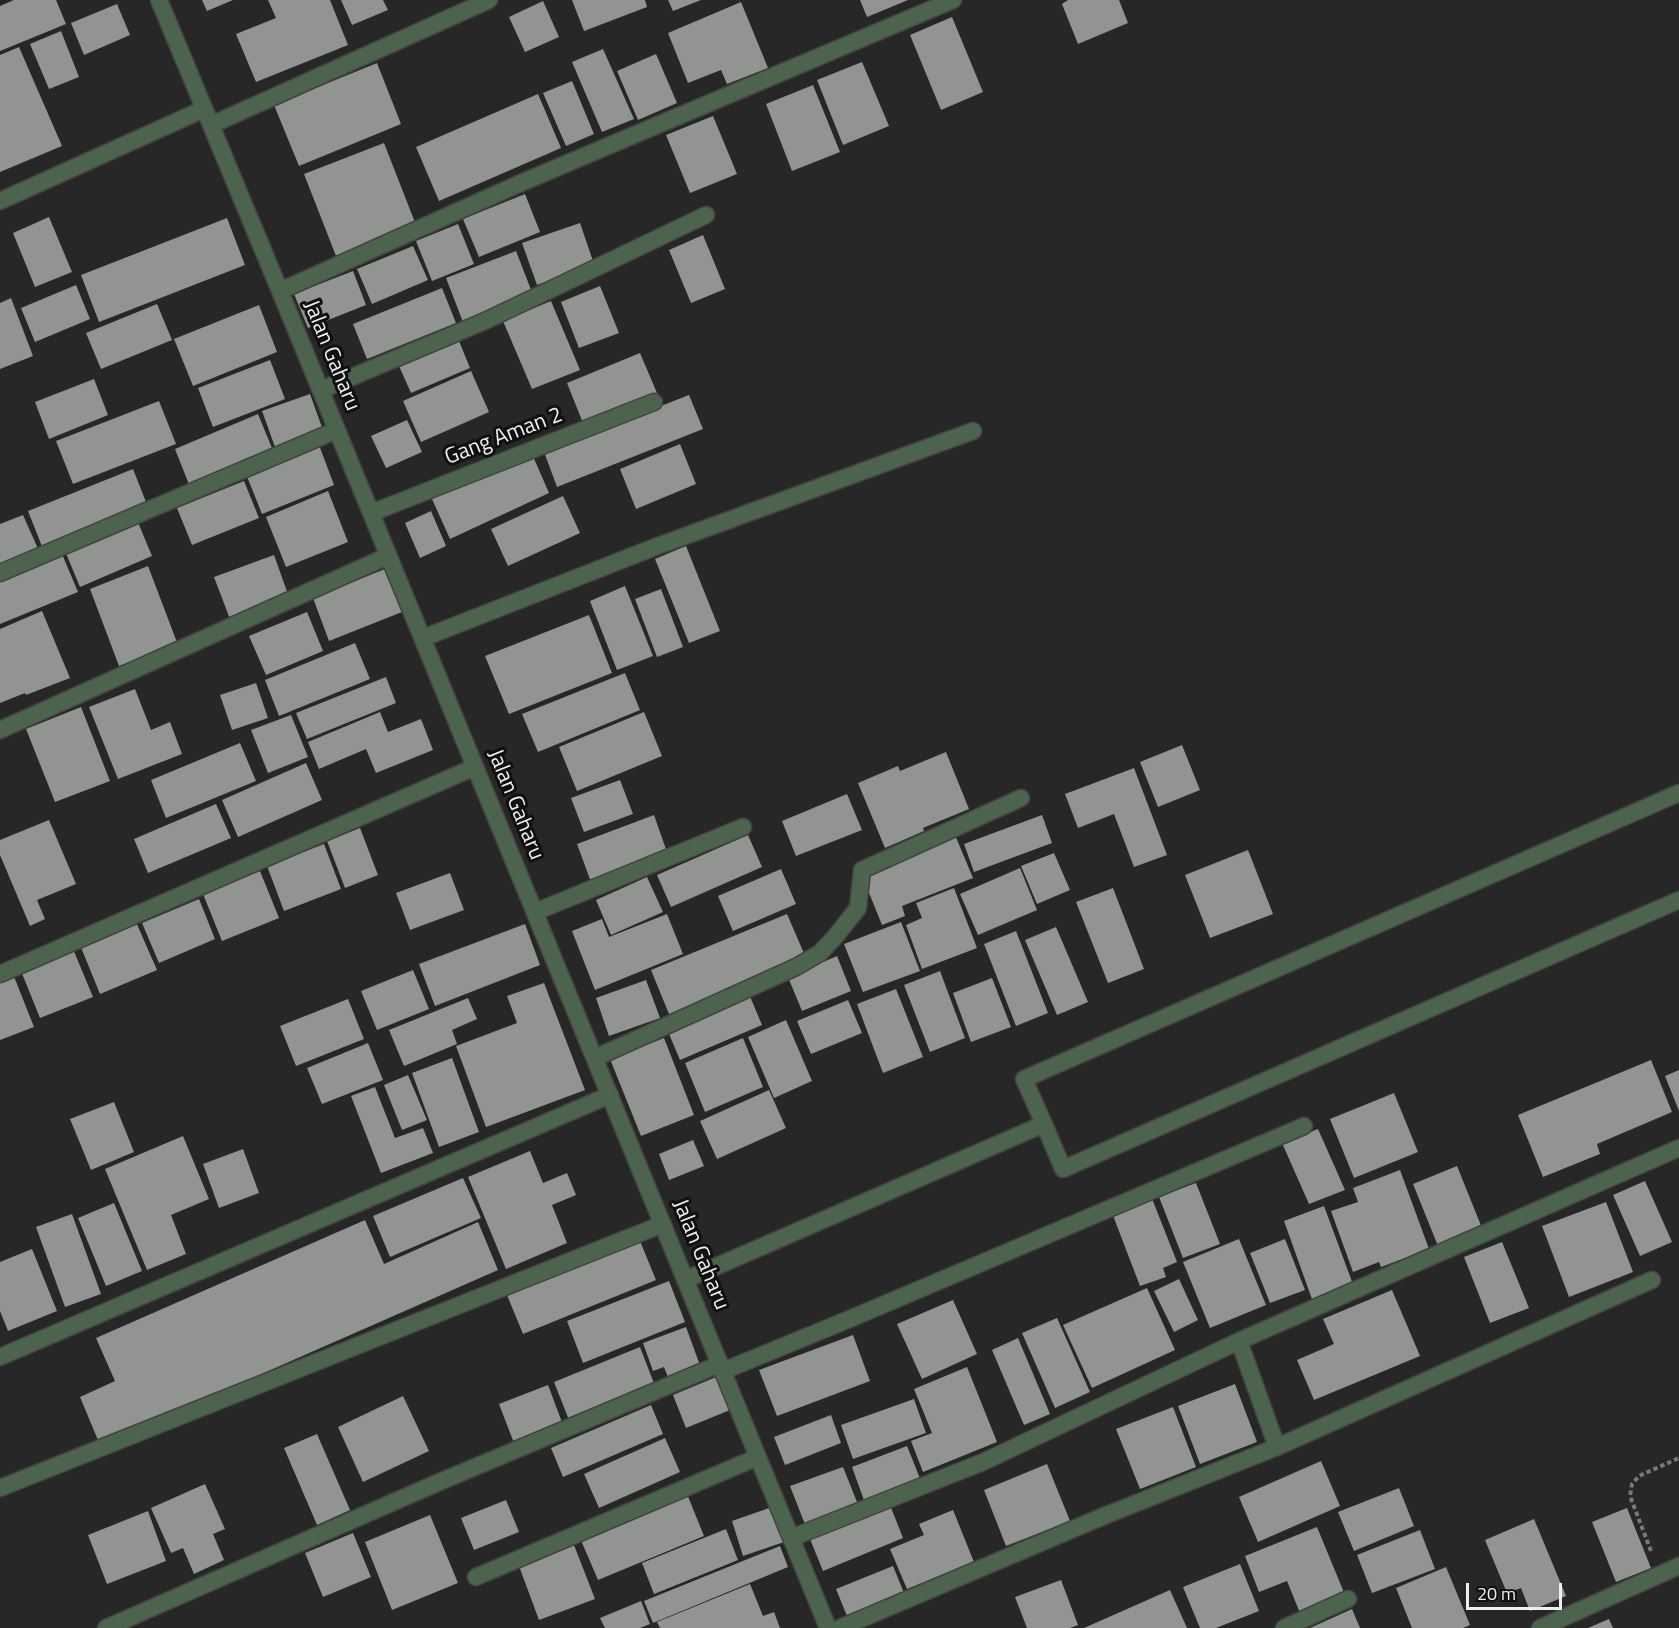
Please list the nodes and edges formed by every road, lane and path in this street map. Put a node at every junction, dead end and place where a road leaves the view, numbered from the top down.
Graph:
1 (159, 0) edge
2 (489, 0) edge
3 (953, 0) edge
4 (204, 109) junction
5 (211, 125) junction
6 (0, 201) edge
7 (706, 215) dead end
8 (280, 291) junction
9 (321, 390) junction
10 (654, 402) dead end
11 (337, 430) junction
12 (973, 431) dead end
13 (371, 513) junction
14 (388, 556) junction
15 (0, 573) edge
16 (423, 638) junction
17 (0, 730) edge
18 (475, 767) junction
19 (1679, 793) edge
20 (1021, 798) dead end
21 (743, 827) dead end
22 (1679, 900) edge
23 (535, 912) junction
24 (0, 974) edge
25 (595, 1058) junction
26 (610, 1095) junction
27 (1044, 1124) junction
28 (1304, 1126) dead end
29 (1679, 1148) edge
30 (663, 1224) junction
31 (686, 1280) junction
32 (1652, 1280) dead end
33 (1239, 1341) junction
34 (0, 1357) edge
35 (721, 1368) junction
36 (1277, 1447) junction
37 (758, 1457) junction
38 (1679, 1458) edge
39 (0, 1488) edge
40 (791, 1538) junction
41 (1679, 1566) edge
42 (1660, 1574) junction
43 (476, 1577) dead end
44 (1348, 1599) dead end
45 (106, 1628) edge
46 (828, 1628) edge
47 (840, 1628) edge
48 (1284, 1628) edge
49 (1540, 1628) edge

1 - 4 street, Jalan Gaharu
2 - 5 street
3 - 8 street
4 - 5 street, Jalan Gaharu
4 - 6 street
5 - 8 street, Jalan Gaharu
7 - 9 street
8 - 9 street, Jalan Gaharu
9 - 11 street, Jalan Gaharu
10 - 13 street, Gang Aman 2
11 - 13 street, Jalan Gaharu
11 - 15 street
12 - 16 street
13 - 14 street, Jalan Gaharu
14 - 16 street, Jalan Gaharu
14 - 17 street
16 - 18 street, Jalan Gaharu
18 - 23 street, Jalan Gaharu
18 - 24 street
19 - 27 street
20 - 25 street
21 - 23 street
22 - 27 street
23 - 25 street, Jalan Gaharu
25 - 26 street, Jalan Gaharu
26 - 30 street, Jalan Gaharu
26 - 34 street
27 - 31 street
28 - 35 street
29 - 33 street
30 - 31 street, Jalan Gaharu
30 - 39 street
31 - 35 street, Jalan Gaharu
32 - 36 street
33 - 36 street
33 - 40 street
35 - 37 street, Jalan Gaharu
35 - 45 street
36 - 47 street
37 - 40 street, Jalan Gaharu
37 - 43 street
38 - 42 path
40 - 46 street, Jalan Gaharu
41 - 42 street
42 - 49 street
44 - 48 street

